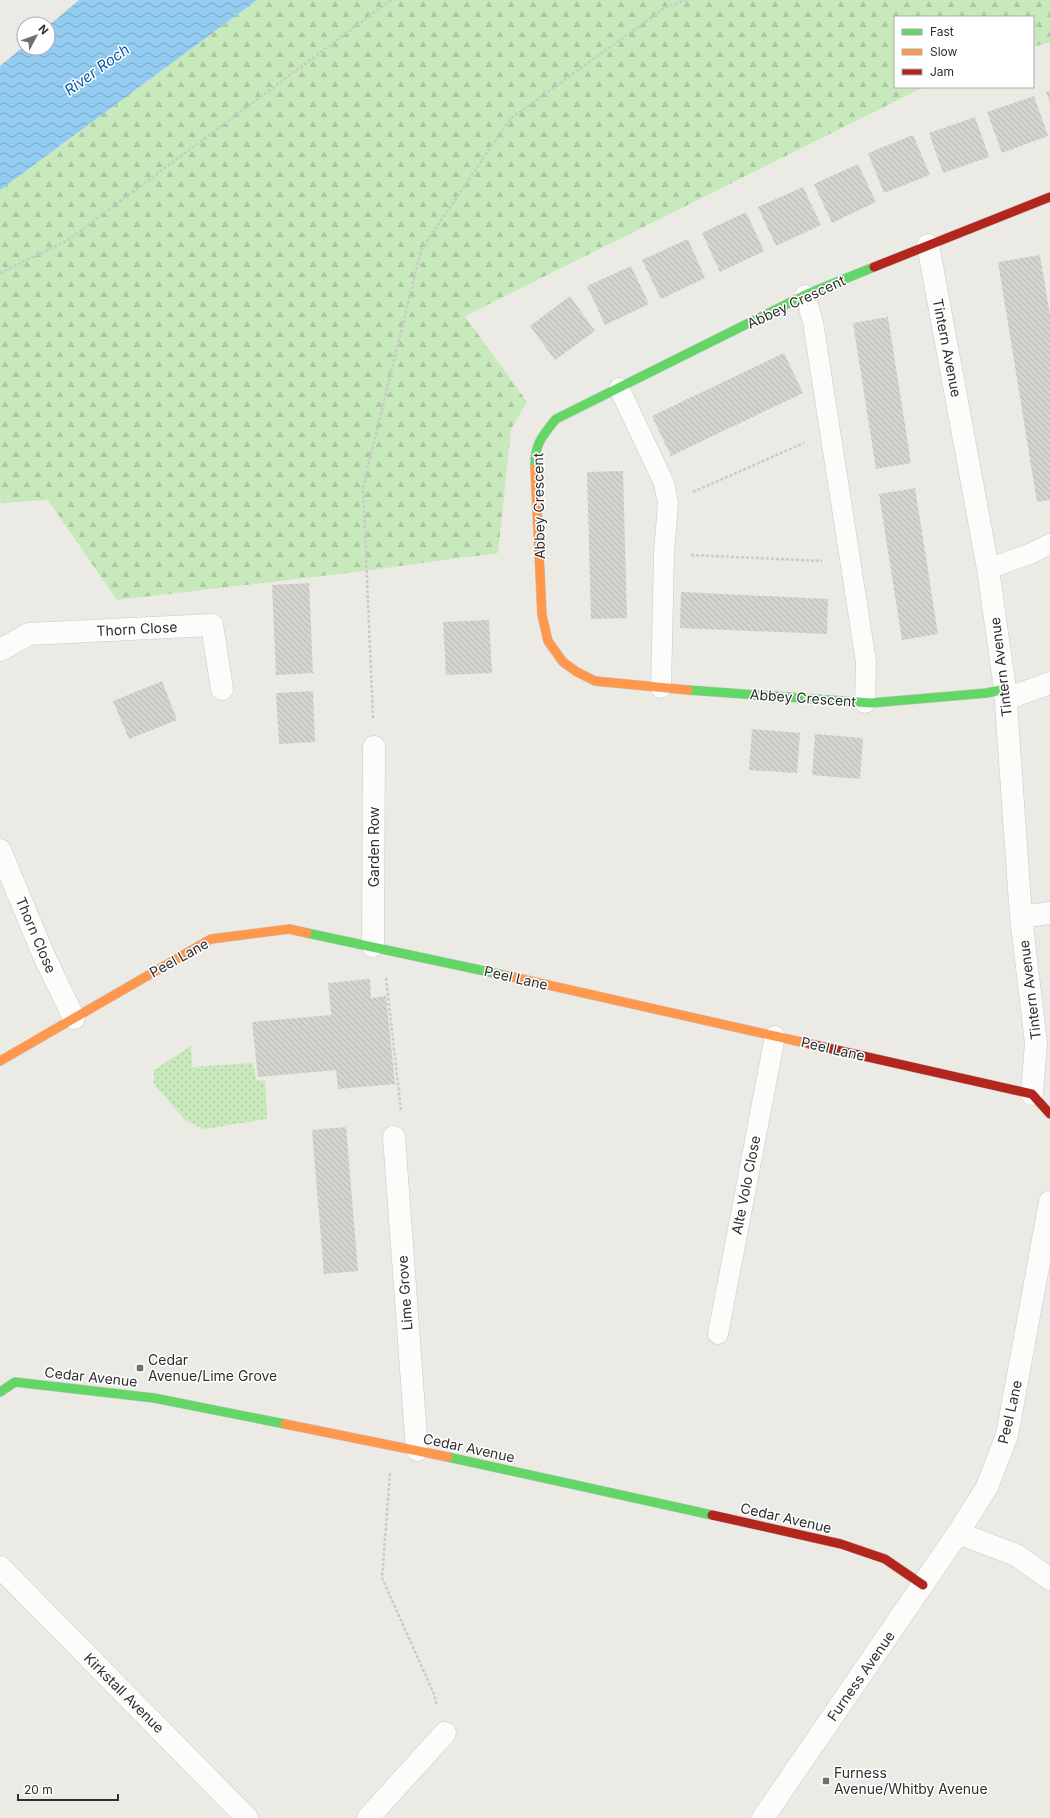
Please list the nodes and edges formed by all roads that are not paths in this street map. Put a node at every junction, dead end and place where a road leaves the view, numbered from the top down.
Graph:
1 (1050, 197) edge
2 (928, 245) junction
3 (805, 295) junction
4 (619, 388) junction
5 (1050, 544) edge
6 (988, 568) junction
7 (0, 650) edge
8 (1050, 683) edge
9 (661, 688) junction
10 (222, 689) dead end
11 (1006, 694) junction
12 (865, 703) junction
13 (374, 747) road end
14 (0, 850) edge
15 (1050, 913) edge
16 (1021, 917) junction
17 (378, 947) junction
18 (74, 1018) junction
19 (775, 1036) junction
20 (0, 1061) edge
21 (1032, 1094) junction
22 (1050, 1114) edge
23 (394, 1137) road end
24 (1050, 1202) edge
25 (718, 1334) dead end
26 (0, 1392) edge
27 (417, 1450) junction
28 (958, 1533) junction
29 (0, 1567) edge
30 (1050, 1579) edge
31 (924, 1585) junction
32 (445, 1733) road end
33 (247, 1818) edge
34 (368, 1818) edge
35 (763, 1818) edge

1 - 2 street, Abbey Crescent
2 - 3 street, Abbey Crescent
2 - 6 street, Tintern Avenue
3 - 4 street, Abbey Crescent
3 - 12 lane
4 - 9 lane
4 - 9 street, Abbey Crescent
5 - 6 lane
6 - 11 street, Tintern Avenue
7 - 10 street, Thorn Close
8 - 11 street, Abbey Crescent
9 - 12 street, Abbey Crescent
11 - 12 street, Abbey Crescent
11 - 16 street, Tintern Avenue
13 - 17 street, Garden Row
14 - 18 street, Thorn Close
15 - 16 street
16 - 21 street, Tintern Avenue
17 - 18 street, Peel Lane
17 - 19 street, Peel Lane
18 - 20 street, Peel Lane
19 - 21 street, Peel Lane
19 - 25 lane, Alte Volo Close
21 - 22 street
23 - 27 street, Lime Grove
24 - 28 street, Peel Lane
26 - 27 street, Cedar Avenue
27 - 31 street, Cedar Avenue
28 - 30 street
28 - 31 street, Furness Avenue
29 - 33 street, Kirkstall Avenue
31 - 35 street, Furness Avenue
32 - 34 street

